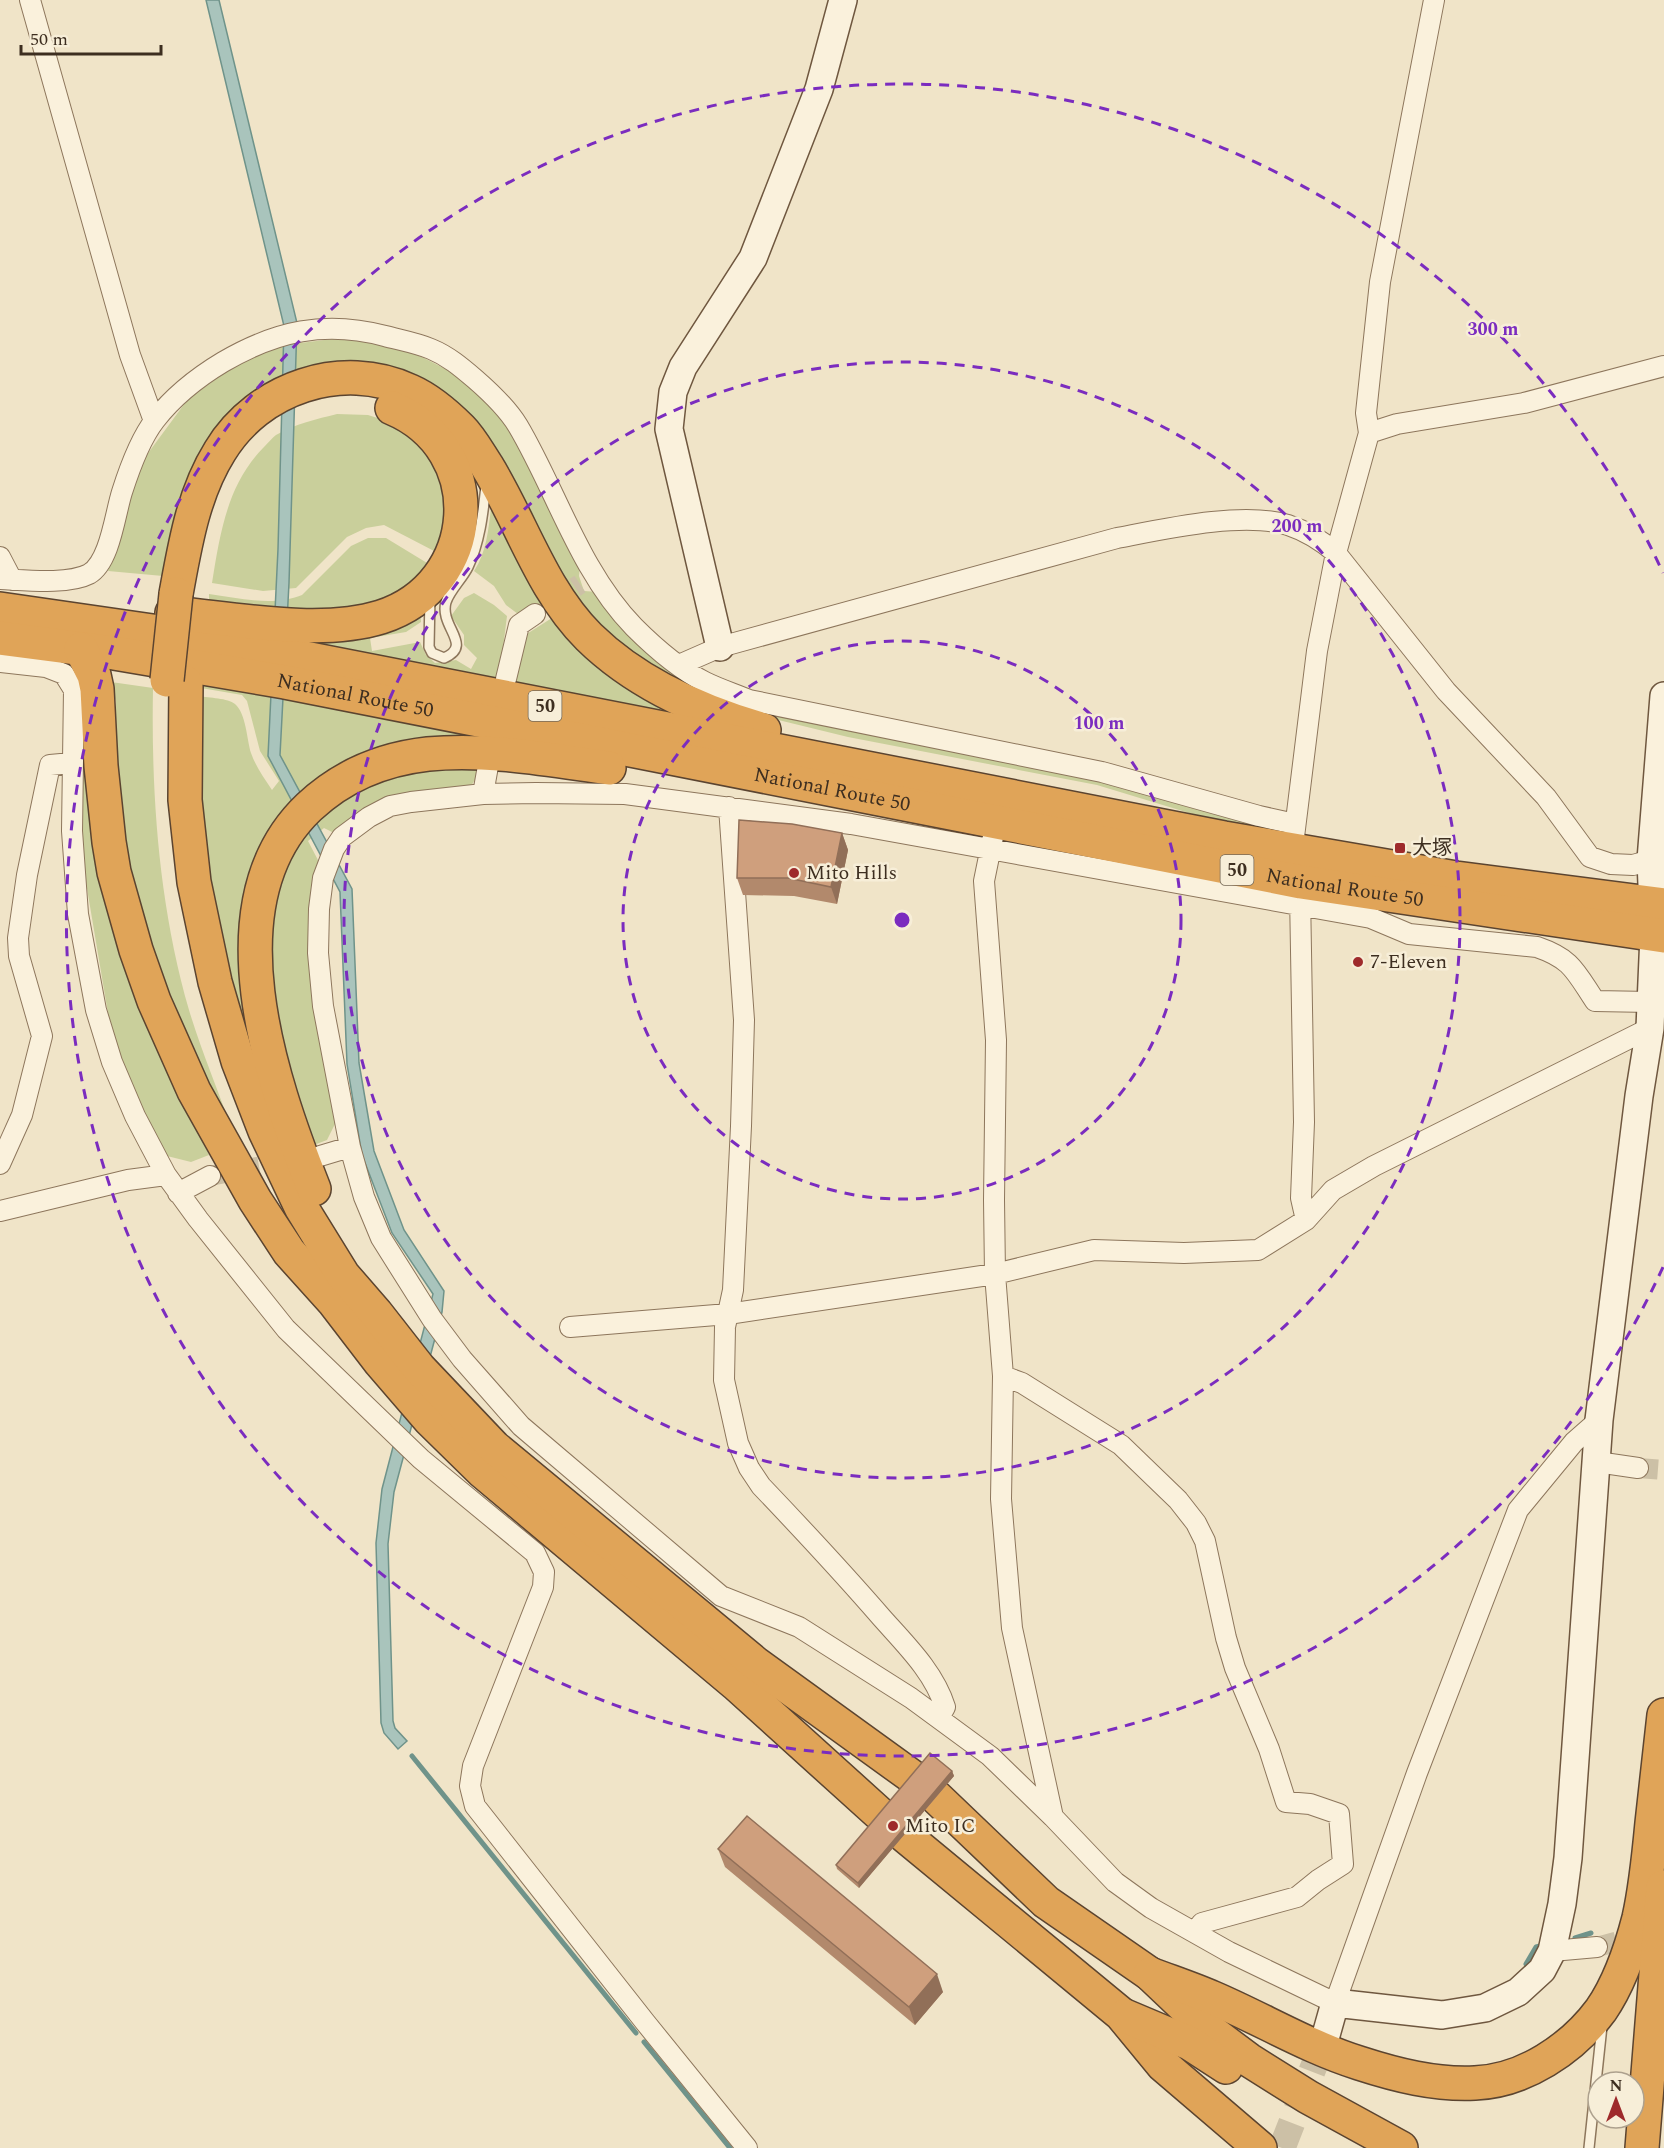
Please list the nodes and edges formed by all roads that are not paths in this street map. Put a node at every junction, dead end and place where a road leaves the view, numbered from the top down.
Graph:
1 (30, 0) edge
2 (843, 0) edge
3 (1434, 0) edge
4 (1664, 366) edge
5 (154, 421) junction
6 (1369, 433) junction
7 (488, 468) junction
8 (1336, 553) junction
9 (0, 557) edge
10 (429, 589) junction
11 (3, 593) edge
12 (185, 595) junction
13 (535, 614) tunnel mouth
14 (0, 639) edge
15 (720, 647) junction
16 (81, 649) junction
17 (0, 662) edge
18 (679, 665) junction
19 (506, 679) dead end
20 (176, 682) junction
21 (1664, 696) edge
22 (72, 763) junction
23 (488, 766) dead end
24 (823, 789) junction
25 (483, 794) junction
26 (729, 807) junction
27 (1088, 812) junction
28 (994, 836) junction
29 (1294, 837) junction
30 (1657, 861) edge
31 (1300, 893) junction
32 (1659, 920) edge
33 (1650, 1002) junction
34 (1654, 1043) edge
35 (350, 1147) junction
36 (320, 1156) dead end
37 (0, 1164) edge
38 (166, 1175) junction
39 (210, 1176) tunnel mouth
40 (178, 1193) junction
41 (0, 1211) edge
42 (1306, 1220) junction
43 (995, 1274) junction
44 (334, 1302) junction
45 (376, 1313) junction
46 (728, 1314) junction
47 (570, 1327) dead end
48 (1003, 1376) junction
49 (1599, 1420) junction
50 (1597, 1462) junction
51 (1638, 1468) tunnel mouth
52 (1664, 1715) edge
53 (939, 1718) junction
54 (1053, 1817) junction
55 (1664, 1872) edge
56 (1195, 1932) junction
57 (1597, 1947) tunnel mouth
58 (1552, 1951) junction
59 (1150, 1974) junction
60 (1335, 2003) junction
61 (1602, 2009) junction
62 (1121, 2014) junction
63 (1326, 2036) tunnel mouth
64 (747, 2148) edge
65 (1260, 2148) edge
66 (1354, 2148) edge
67 (1401, 2148) edge
68 (1589, 2148) edge
69 (1642, 2148) edge

1 - 5 street
2 - 15 street
3 - 6 street
4 - 6 street
5 - 11 street
5 - 18 street
6 - 8 street
7 - 10 lane
7 - 12 highway
7 - 27 highway
8 - 15 street
8 - 29 street
8 - 30 street
9 - 11 street
10 - 11 highway
10 - 12 highway
11 - 27 highway, National Route 50 / 50
12 - 20 highway
13 - 19 street
14 - 16 highway, National Route 50 / 50
15 - 18 street
16 - 24 highway, National Route 50 / 50
16 - 44 highway
17 - 22 street
18 - 29 street
20 - 44 highway
20 - 45 highway
21 - 30 street
22 - 37 street
22 - 38 street
23 - 25 street
24 - 28 highway, National Route 50 / 50
24 - 45 highway
25 - 26 street
25 - 35 street
26 - 28 street
26 - 46 street
27 - 29 highway, National Route 50 / 50
28 - 31 highway, National Route 50 / 50
28 - 43 street
29 - 32 highway, National Route 50 / 50
30 - 32 street
31 - 32 highway, National Route 50 / 50
31 - 33 street
31 - 42 street
32 - 33 street
33 - 34 street
34 - 42 street
34 - 49 street
35 - 36 street
35 - 53 street
38 - 40 street
38 - 41 street
39 - 40 street
40 - 64 street
42 - 43 street
43 - 46 street
43 - 48 street
44 - 62 highway
45 - 59 highway
46 - 47 street
46 - 53 street
48 - 54 street
48 - 56 street
49 - 50 street
49 - 60 street
50 - 51 street
50 - 58 street
52 - 61 highway
53 - 54 street
54 - 56 street
55 - 69 highway
56 - 60 street
57 - 58 street
58 - 60 street
59 - 61 highway
59 - 67 highway
60 - 63 street
61 - 68 lane
62 - 65 highway
62 - 66 highway

